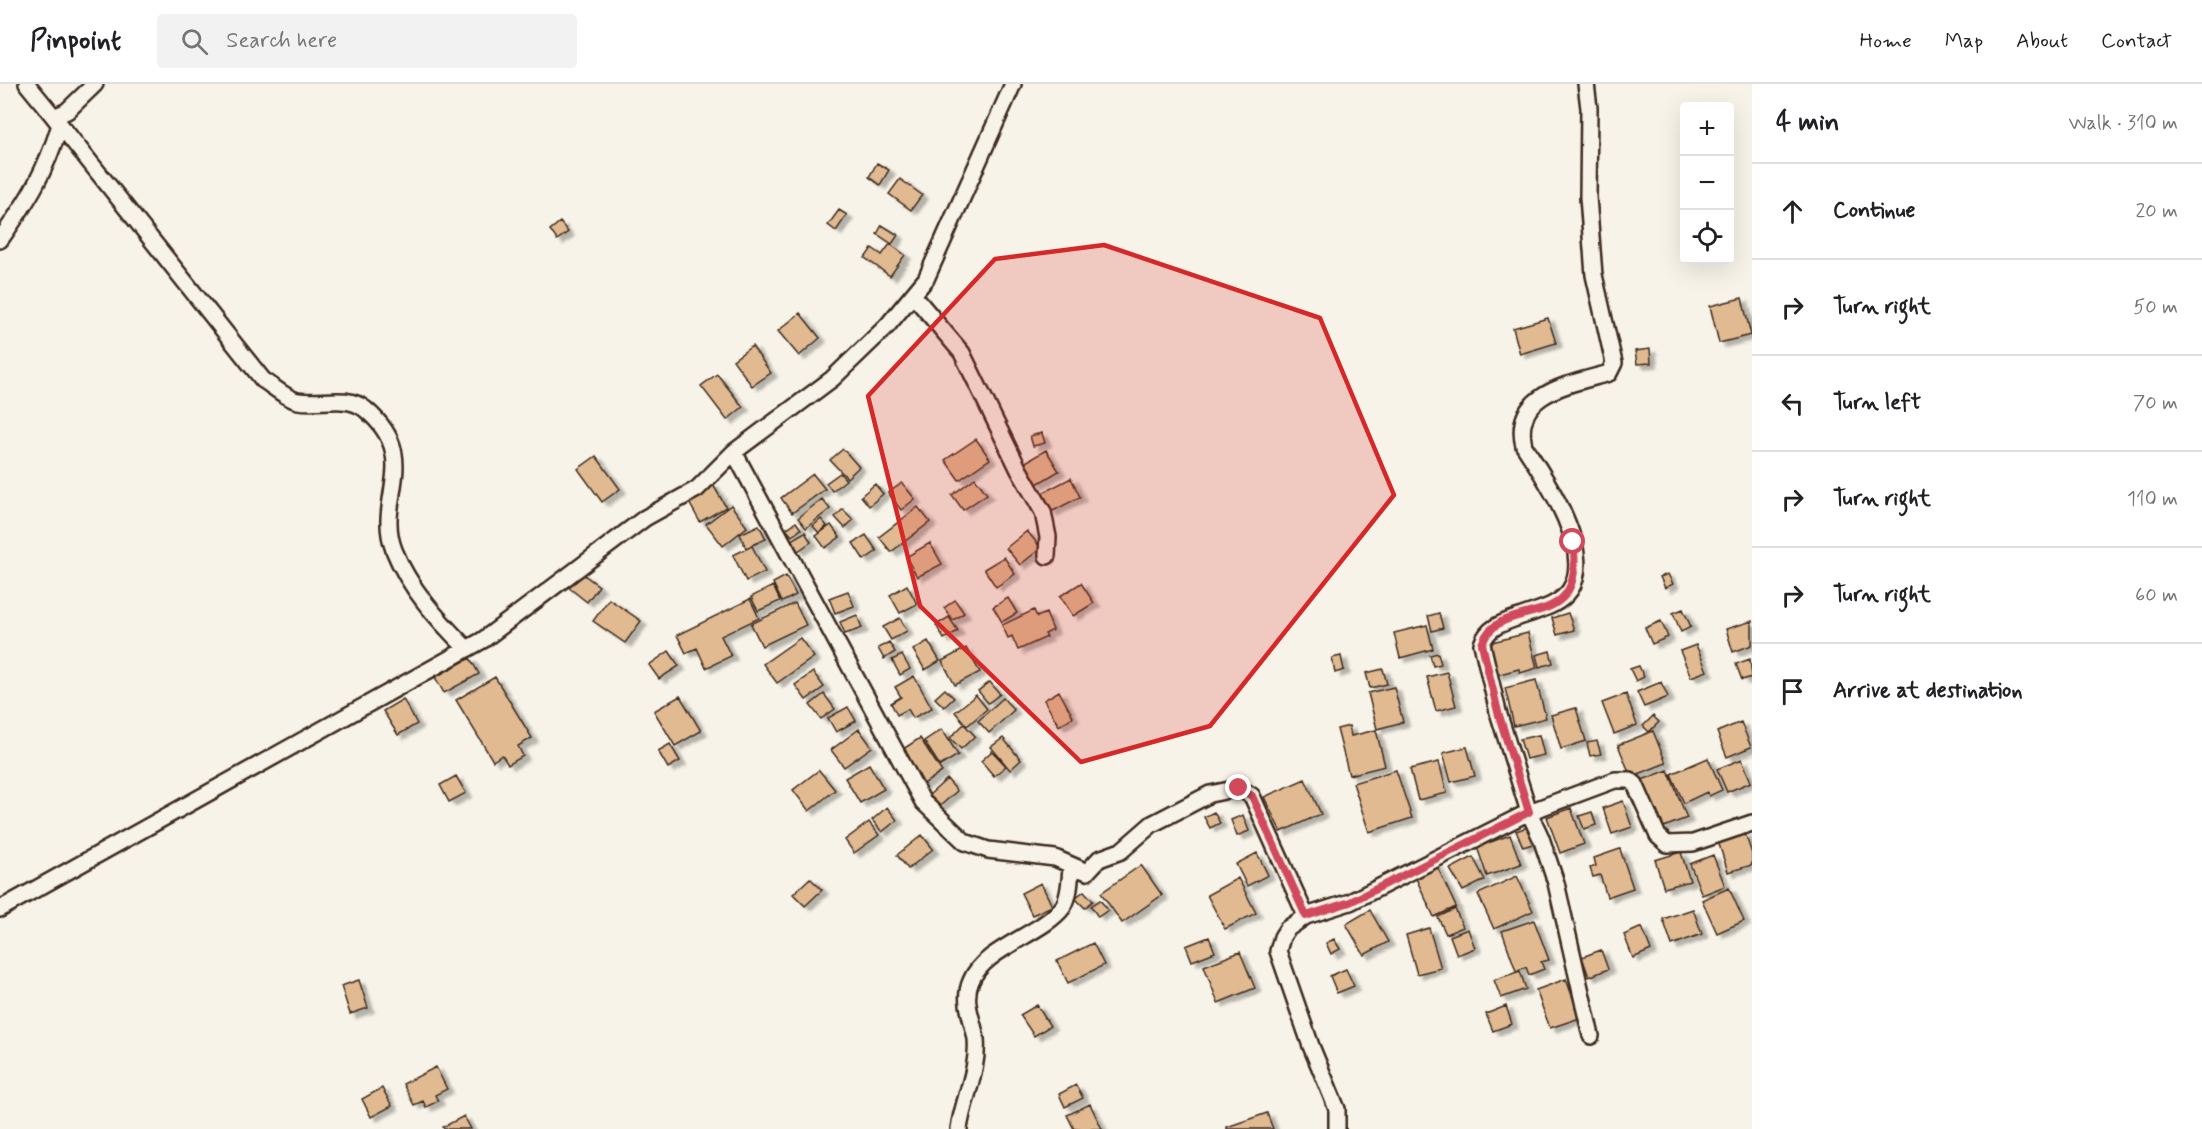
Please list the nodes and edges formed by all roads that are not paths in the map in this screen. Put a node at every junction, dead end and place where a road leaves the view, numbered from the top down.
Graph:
1 (27, 84) edge
2 (94, 84) edge
3 (1013, 84) edge
4 (1586, 84) edge
5 (57, 121) junction
6 (0, 240) edge
7 (913, 295) junction
8 (734, 453) junction
9 (1047, 556) dead end
10 (467, 649) junction
11 (1529, 812) junction
12 (1752, 823) edge
13 (1071, 867) junction
14 (0, 909) edge
15 (1306, 916) junction
16 (1592, 1036) dead end
17 (959, 1129) edge
18 (1337, 1129) edge

1 - 5 street
2 - 5 street
3 - 7 street
4 - 11 street
5 - 6 street
5 - 10 street
7 - 8 street
7 - 9 street
8 - 10 street
8 - 13 street
10 - 14 street
11 - 12 street
11 - 15 street
11 - 16 street
13 - 15 street
13 - 17 street
15 - 18 street

